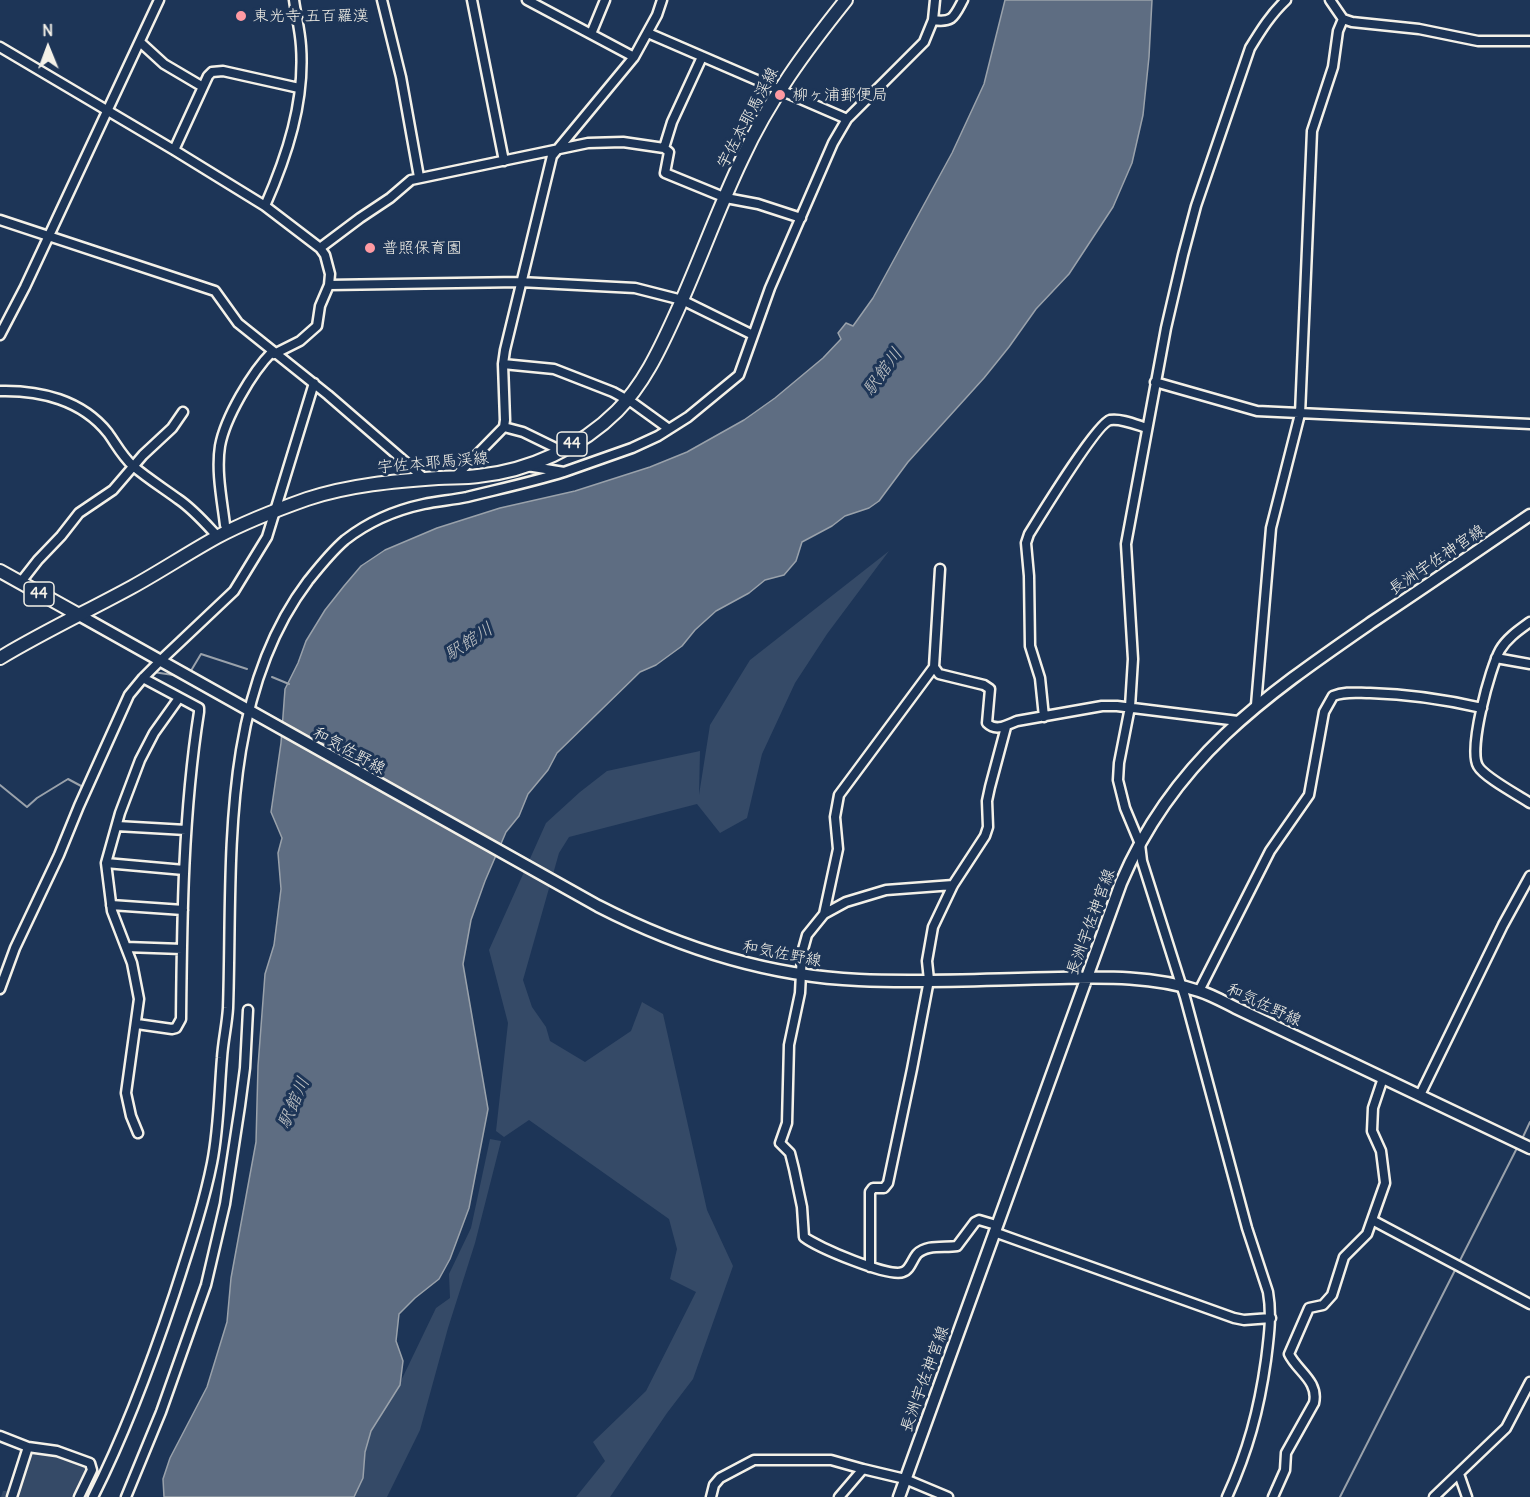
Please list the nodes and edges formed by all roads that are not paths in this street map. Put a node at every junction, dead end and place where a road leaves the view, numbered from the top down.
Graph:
1 (159, 0) edge
2 (294, 0) edge
3 (382, 0) edge
4 (472, 0) edge
5 (527, 0) edge
6 (605, 0) edge
7 (662, 0) edge
8 (846, 0) edge
9 (935, 0) edge
10 (963, 0) edge
11 (1286, 0) edge
12 (1330, 0) edge
13 (544, 4) edge
14 (1343, 19) junction
15 (933, 20) junction
16 (648, 33) junction
17 (591, 34) junction
18 (1530, 41) edge
19 (140, 42) junction
20 (0, 47) edge
21 (634, 57) junction
22 (702, 57) junction
23 (203, 87) junction
24 (299, 88) junction
25 (778, 91) junction
26 (107, 111) junction
27 (847, 119) junction
28 (664, 148) junction
29 (174, 150) junction
30 (555, 151) junction
31 (504, 161) junction
32 (419, 177) junction
33 (726, 198) junction
34 (265, 206) junction
35 (801, 218) junction
36 (0, 220) edge
37 (49, 236) junction
38 (320, 248) junction
39 (520, 282) junction
40 (329, 285) junction
41 (682, 300) junction
42 (0, 334) edge
43 (753, 335) junction
44 (273, 353) junction
45 (503, 364) junction
46 (1155, 382) junction
47 (314, 383) junction
48 (0, 391) edge
49 (627, 400) junction
50 (183, 412) dead end
51 (1300, 414) junction
52 (1530, 424) edge
53 (504, 427) junction
54 (1147, 428) junction
55 (669, 429) junction
56 (562, 451) junction
57 (134, 466) junction
58 (525, 466) junction
59 (564, 472) junction
60 (455, 477) junction
61 (425, 479) junction
62 (276, 511) junction
63 (1530, 515) edge
64 (223, 534) junction
65 (940, 569) dead end
66 (0, 572) edge
67 (20, 583) junction
68 (79, 615) junction
69 (1530, 622) edge
70 (0, 658) edge
71 (1496, 658) junction
72 (160, 661) junction
73 (1530, 664) edge
74 (934, 667) junction
75 (142, 678) junction
76 (179, 698) junction
77 (1256, 705) junction
78 (1130, 707) junction
79 (1482, 708) junction
80 (250, 712) junction
81 (1044, 717) junction
82 (1238, 721) junction
83 (1006, 727) junction
84 (1530, 803) edge
85 (117, 825) junction
86 (186, 830) junction
87 (1140, 844) junction
88 (106, 863) junction
89 (184, 870) junction
90 (1530, 876) edge
91 (953, 885) junction
92 (111, 905) junction
93 (183, 910) junction
94 (824, 914) junction
95 (126, 947) junction
96 (182, 949) junction
97 (802, 975) junction
98 (1087, 978) junction
99 (929, 980) junction
100 (1181, 987) junction
101 (0, 989) edge
102 (1199, 991) junction
103 (248, 1010) dead end
104 (137, 1024) junction
105 (1383, 1078) junction
106 (1420, 1095) junction
107 (138, 1133) dead end
108 (1530, 1148) edge
109 (1372, 1220) junction
110 (995, 1228) junction
111 (870, 1267) junction
112 (1530, 1304) edge
113 (1271, 1318) junction
114 (1530, 1382) edge
115 (0, 1436) edge
116 (28, 1447) junction
117 (863, 1468) junction
118 (1459, 1474) junction
119 (905, 1479) junction
120 (12, 1497) edge
121 (79, 1497) edge
122 (93, 1497) edge
123 (126, 1497) edge
124 (711, 1497) edge
125 (839, 1497) edge
126 (899, 1497) edge
127 (948, 1497) edge
128 (1227, 1497) edge
129 (1273, 1497) edge
130 (1434, 1497) edge
131 (1467, 1497) edge

1 - 19 street
2 - 24 street
3 - 32 street
4 - 31 street
5 - 13 street
6 - 17 street
7 - 16 street
8 - 25 main road, 宇佐本耶馬渓線 / 44
9 - 15 street
10 - 15 street
11 - 46 street
12 - 14 street
13 - 17 street
14 - 18 street
14 - 51 street
15 - 27 street
16 - 21 street
16 - 22 street
17 - 21 street
19 - 23 street
19 - 26 street
20 - 26 street
21 - 30 street
22 - 25 street
22 - 28 street
23 - 24 street
23 - 29 street
24 - 34 street
25 - 27 street
25 - 33 main road, 宇佐本耶馬渓線 / 44
26 - 29 street
26 - 37 street
27 - 35 street
28 - 30 street
28 - 33 street
29 - 34 street
30 - 31 street
30 - 39 street
31 - 32 street
32 - 38 street
33 - 35 street
33 - 41 main road, 宇佐本耶馬渓線 / 44
34 - 38 street
35 - 43 street
36 - 37 street
37 - 42 street
37 - 44 street
38 - 40 street
39 - 40 street
39 - 41 street
39 - 45 street
40 - 44 street
41 - 43 street
41 - 49 main road, 宇佐本耶馬渓線 / 44
43 - 55 street
44 - 47 street
44 - 64 street
45 - 49 street
45 - 53 street
46 - 51 street
46 - 54 street
47 - 61 street
47 - 62 street
48 - 57 street
49 - 55 street
49 - 56 main road, 宇佐本耶馬渓線 / 44
50 - 57 street
51 - 52 street
51 - 77 street
53 - 56 street
53 - 60 street
54 - 78 street
54 - 81 street
55 - 59 street
56 - 58 main road, 宇佐本耶馬渓線 / 44
57 - 64 street
57 - 67 street
58 - 59 street
58 - 60 main road, 宇佐本耶馬渓線 / 44
59 - 80 street
60 - 61 main road, 宇佐本耶馬渓線 / 44
61 - 62 main road, 宇佐本耶馬渓線 / 44
62 - 64 main road, 宇佐本耶馬渓線 / 44
62 - 72 street
63 - 77 main road, 長洲宇佐神宮線
64 - 68 main road, 宇佐本耶馬渓線 / 44
65 - 74 street
66 - 67 main road, 44
67 - 68 main road, 44
68 - 70 main road, 宇佐本耶馬渓線 / 44
68 - 72 main road, 和気佐野線
69 - 71 street
71 - 73 street
71 - 79 street
72 - 75 street
72 - 80 main road, 和気佐野線
74 - 83 street
74 - 94 street
75 - 76 street
75 - 101 street
76 - 85 street
76 - 86 street
77 - 82 main road, 長洲宇佐神宮線
78 - 81 street
78 - 82 street
78 - 87 street
79 - 84 street
79 - 102 street
80 - 97 main road, 和気佐野線
80 - 122 street
81 - 83 street
82 - 87 main road, 長洲宇佐神宮線
83 - 91 street
85 - 86 street
85 - 88 street
86 - 89 street
87 - 98 main road, 長洲宇佐神宮線
87 - 100 street
88 - 89 street
88 - 92 street
89 - 93 street
90 - 106 street
91 - 94 street
91 - 99 street
92 - 93 street
92 - 95 street
93 - 96 street
94 - 97 street
95 - 96 street
95 - 104 street
96 - 104 street
97 - 99 main road, 和気佐野線
97 - 111 street
98 - 99 main road, 和気佐野線
98 - 100 main road, 和気佐野線
98 - 110 main road, 長洲宇佐神宮線
99 - 111 street
100 - 102 main road, 和気佐野線
100 - 113 street
102 - 105 main road, 和気佐野線
103 - 123 street
104 - 107 street
105 - 106 main road, 和気佐野線
105 - 109 street
106 - 108 main road, 和気佐野線
109 - 112 street
109 - 129 street
110 - 111 street
110 - 113 street
110 - 119 main road, 長洲宇佐神宮線
113 - 128 street
114 - 118 street
115 - 116 street
116 - 120 street
116 - 121 street
117 - 119 street
117 - 124 street
117 - 125 street
118 - 130 street
118 - 131 street
119 - 126 main road, 長洲宇佐神宮線
119 - 127 street

